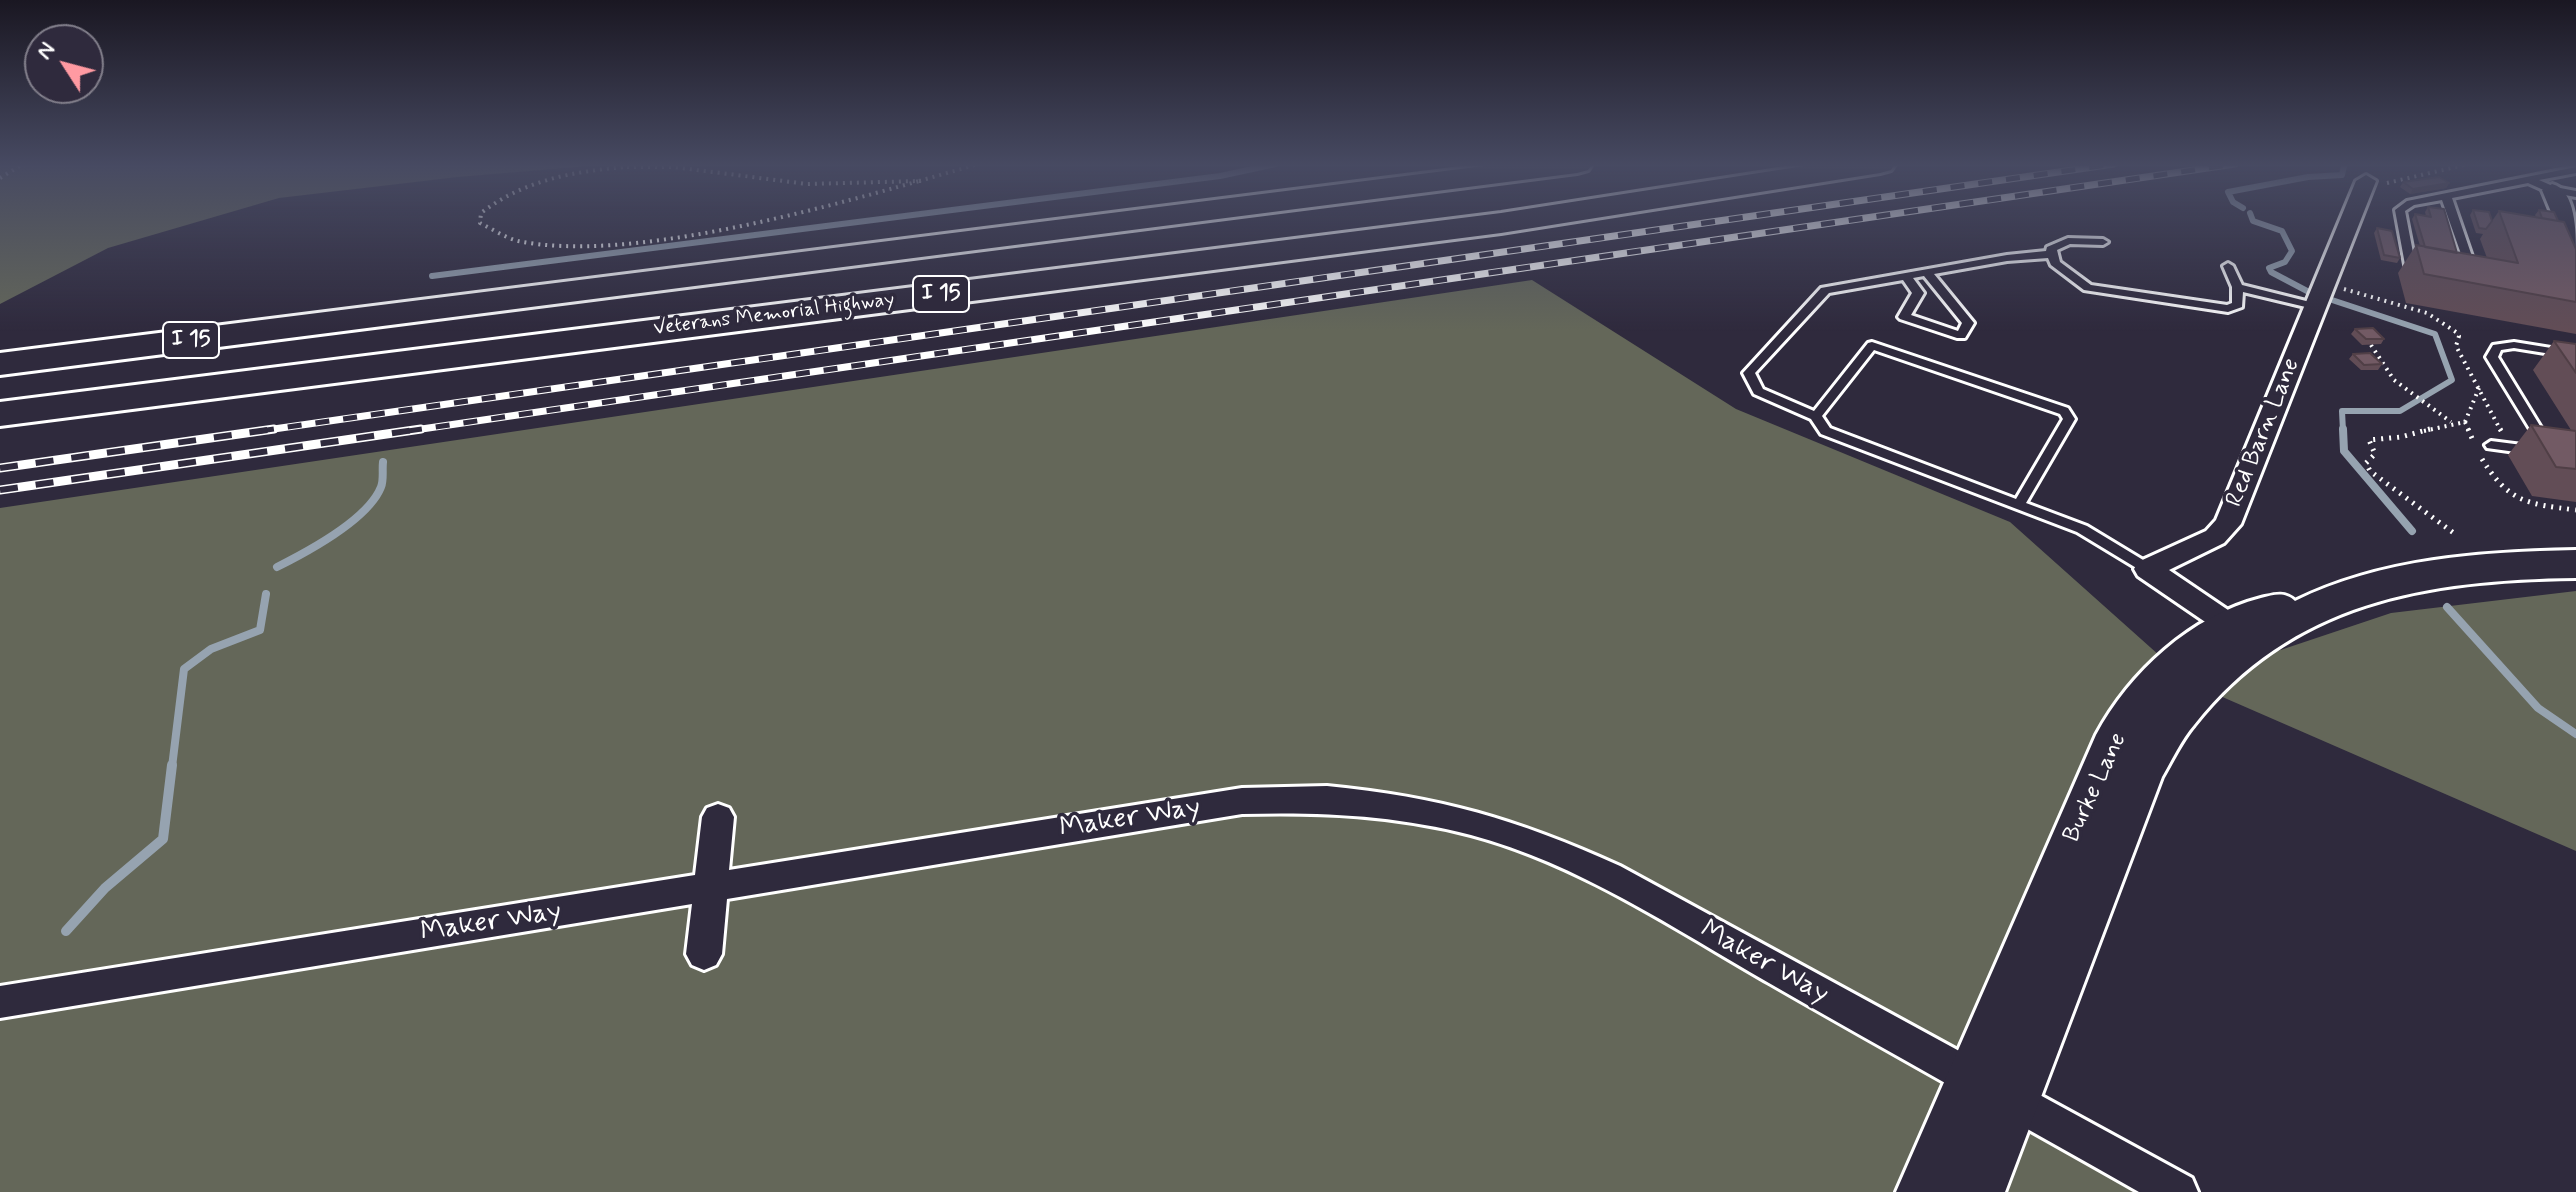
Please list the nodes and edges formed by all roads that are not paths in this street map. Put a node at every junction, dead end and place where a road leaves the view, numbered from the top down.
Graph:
1 (1138, 220) edge
2 (1523, 220) edge
3 (2351, 220) edge
4 (2402, 220) edge
5 (2454, 220) edge
6 (2565, 220) edge
7 (2103, 242) dead end
8 (2575, 243) edge
9 (2052, 254) junction
10 (2228, 266) dead end
11 (2424, 272) edge
12 (1927, 273) junction
13 (1906, 276) junction
14 (2463, 279) edge
15 (2237, 287) junction
16 (2314, 306) junction
17 (2576, 355) edge
18 (0, 364) edge
19 (0, 414) edge
20 (1816, 416) junction
21 (2491, 445) dead end
22 (2019, 504) junction
23 (2576, 564) edge
24 (2148, 569) junction
25 (2242, 633) junction
26 (718, 817) dead end
27 (710, 887) junction
28 (704, 954) dead end
29 (0, 1002) edge
30 (1972, 1078) junction
31 (2013, 1101) junction
32 (1924, 1192) edge
33 (1977, 1192) edge
34 (2178, 1192) edge

1 - 18 highway, Veterans Memorial Highway / I 15
2 - 19 highway, Veterans Memorial Highway / I 15
3 - 16 street, Red Barn Lane
4 - 11 lane
5 - 14 lane
6 - 8 street
7 - 9 lane
9 - 12 lane
9 - 15 lane
10 - 15 lane
12 - 13 lane
12 - 13 lane
13 - 20 lane
15 - 16 lane
16 - 24 street, Red Barn Lane
17 - 21 lane
20 - 22 lane
20 - 22 lane
22 - 24 lane
23 - 25 street, Burke Lane
24 - 25 street
25 - 30 street, Burke Lane
25 - 31 street, Burke Lane
26 - 27 street
27 - 28 street
27 - 29 street, Maker Way
27 - 30 street, Maker Way
30 - 31 street, Maker Way
30 - 32 street, Burke Lane
31 - 33 street, Burke Lane
31 - 34 street, Maker Way

